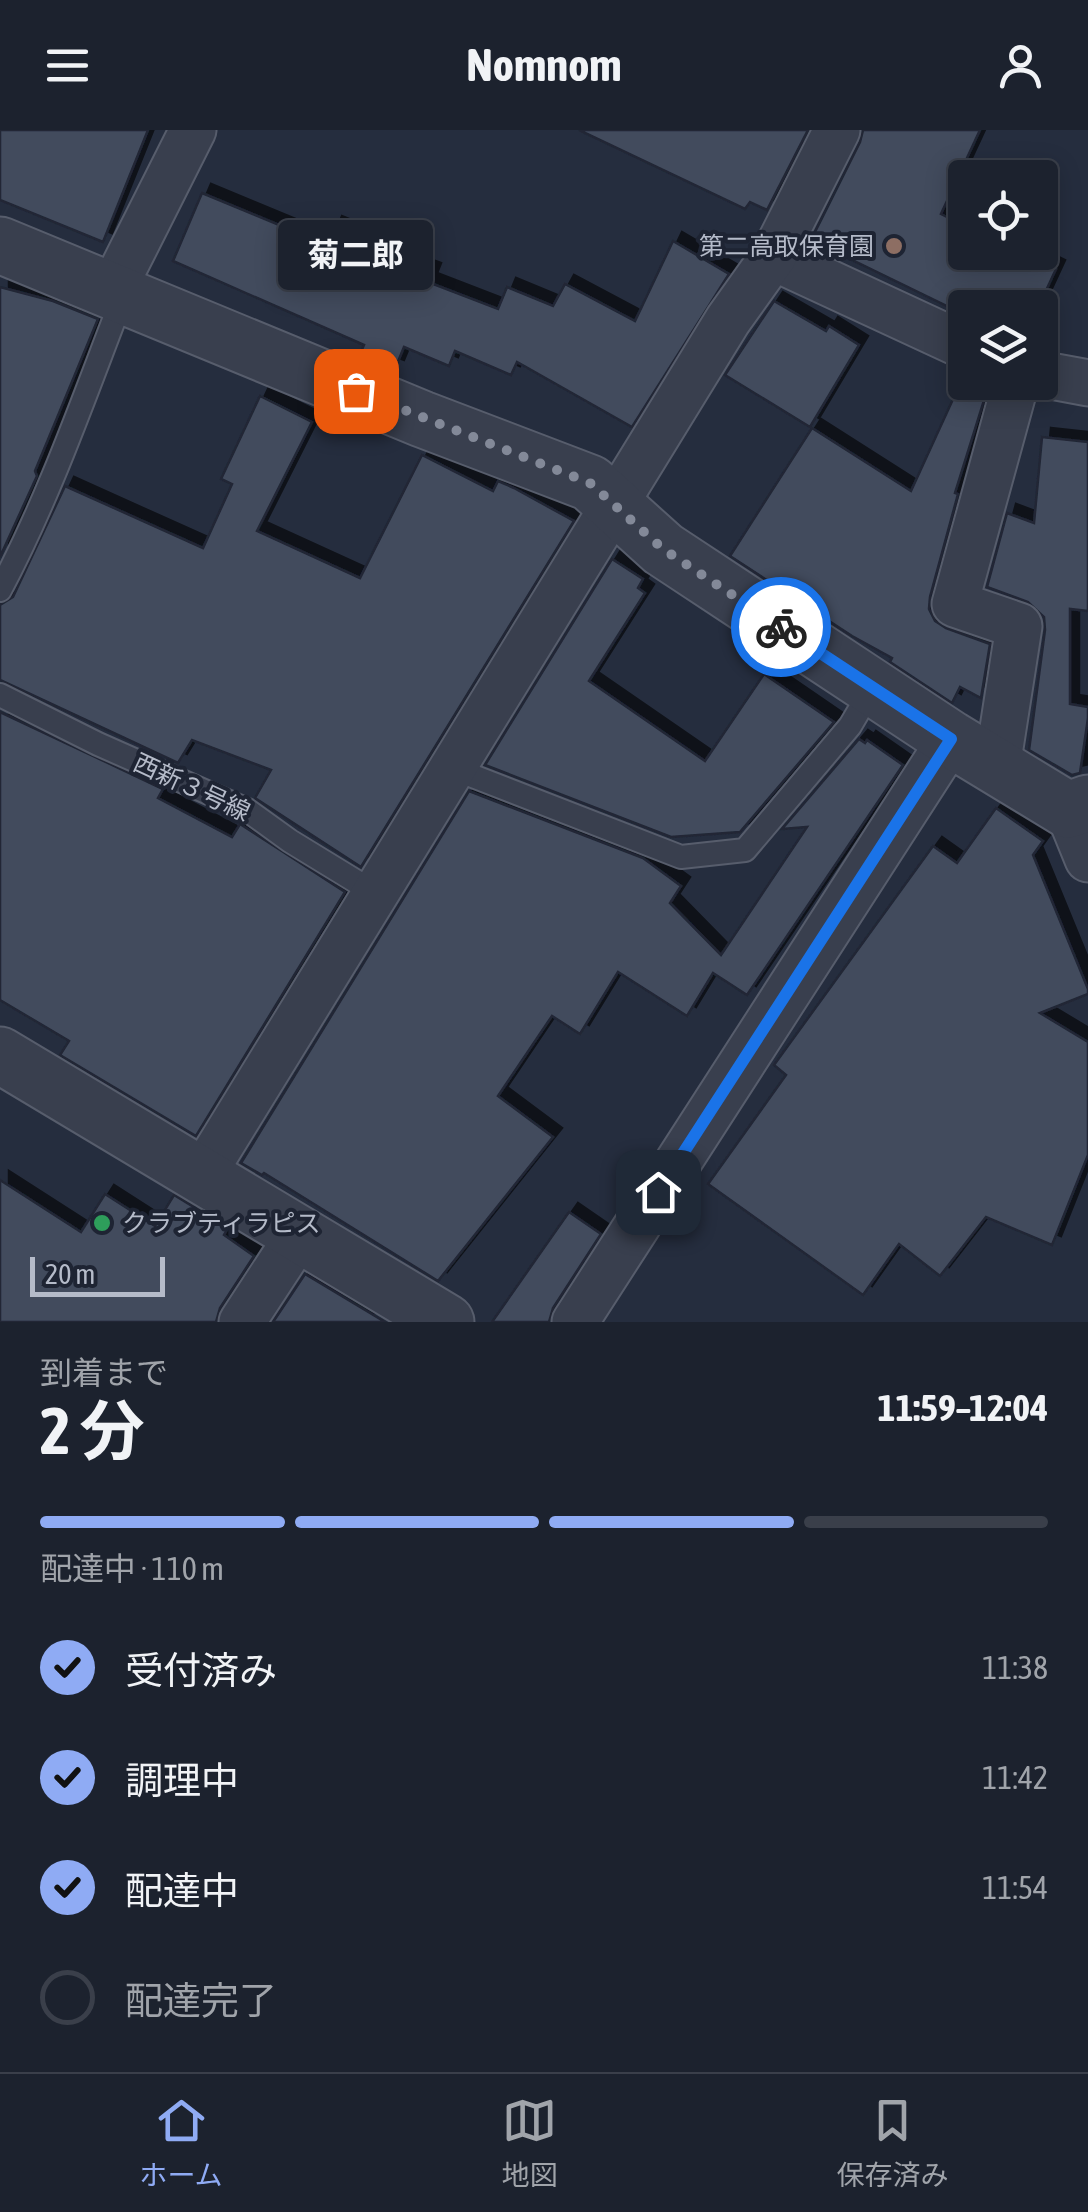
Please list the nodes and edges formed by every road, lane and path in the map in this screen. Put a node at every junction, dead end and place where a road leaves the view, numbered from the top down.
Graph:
1 (193, 130) edge
2 (837, 130) edge
3 (0, 245) edge
4 (773, 257) junction
5 (118, 292) junction
6 (948, 338) edge
7 (1058, 378) edge
8 (1088, 384) edge
9 (1011, 400) edge
10 (616, 504) junction
11 (0, 590) edge
12 (873, 688) junction
13 (0, 695) edge
14 (951, 739) junction
15 (998, 767) junction
16 (452, 768) junction
17 (1081, 824) edge
18 (376, 893) junction
19 (0, 1056) edge
20 (201, 1176) junction
21 (300, 1235) junction
22 (242, 1322) edge
23 (446, 1322) edge
24 (575, 1322) edge

1 - 5 street
2 - 4 street
3 - 5 street
4 - 6 street
4 - 10 street
5 - 10 street
5 - 11 lane
7 - 8 street
9 - 15 street
10 - 12 street
10 - 16 street
12 - 14 street
12 - 16 lane
13 - 18 lane, 西新３号線
14 - 15 street
14 - 24 street
15 - 17 street
16 - 18 street
18 - 20 street
19 - 20 street
20 - 21 street
21 - 22 street
21 - 23 street

